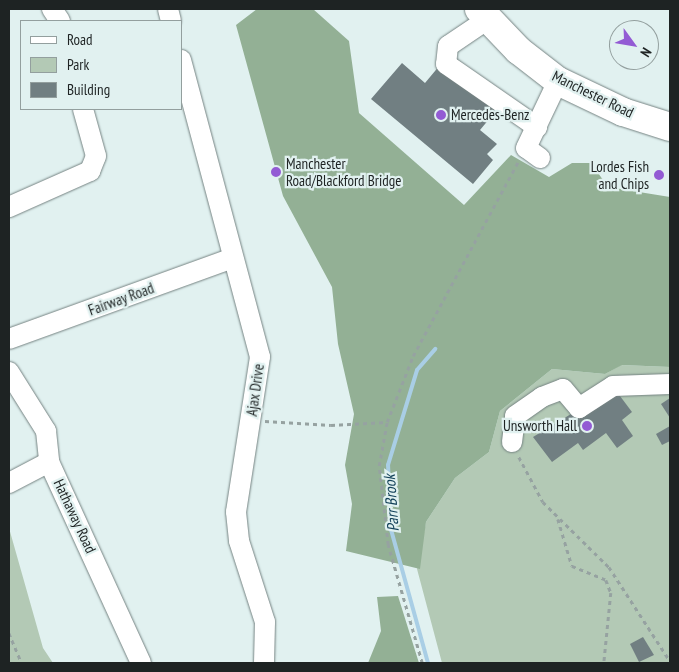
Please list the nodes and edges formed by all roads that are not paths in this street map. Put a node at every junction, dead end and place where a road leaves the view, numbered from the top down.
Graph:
1 (52, 9) edge
2 (59, 20) edge
3 (479, 21) edge
4 (182, 64) edge
5 (558, 81) junction
6 (83, 110) edge
7 (537, 127) junction
8 (670, 127) edge
9 (533, 153) road end
10 (10, 204) edge
11 (233, 258) junction
12 (9, 339) edge
13 (9, 372) edge
14 (670, 384) edge
15 (512, 442) road end
16 (49, 462) junction
17 (9, 483) edge
18 (141, 663) edge
19 (264, 663) edge

1 - 2 street
3 - 5 highway, Manchester Road
3 - 7 street
4 - 11 street, Ajax Drive
5 - 7 street
5 - 8 highway, Manchester Road
6 - 10 street
7 - 9 street
11 - 12 street, Fairway Road
11 - 19 street, Ajax Drive
13 - 16 street, Hathaway Road
14 - 15 street
16 - 17 street
16 - 18 street, Hathaway Road

